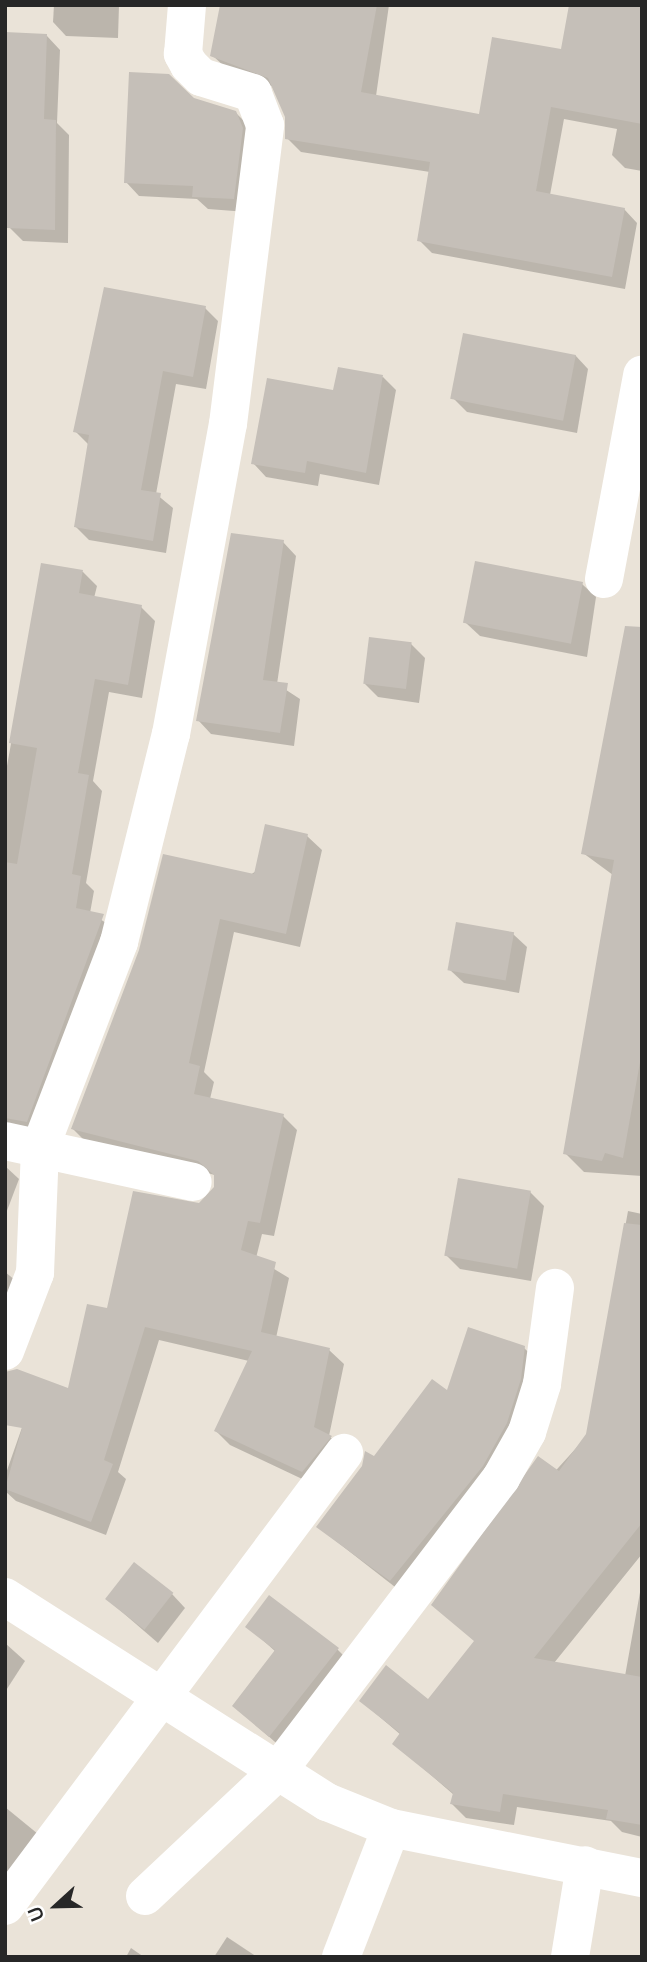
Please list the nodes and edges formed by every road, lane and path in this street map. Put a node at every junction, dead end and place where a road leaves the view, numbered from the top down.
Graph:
1 (187, 5) edge
2 (642, 375) edge
3 (604, 579) dead end
4 (23, 1144) edge
5 (193, 1182) dead end
6 (555, 1288) dead end
7 (5, 1352) edge
8 (344, 1453) dead end
9 (5, 1597) edge
10 (167, 1697) junction
11 (277, 1772) junction
12 (391, 1828) junction
13 (585, 1865) junction
14 (642, 1878) edge
15 (145, 1896) dead end
16 (5, 1906) edge
17 (341, 1957) edge
18 (570, 1957) edge

1 - 4 street
2 - 3 street
4 - 5 street
4 - 7 street
6 - 11 street
8 - 10 street
9 - 10 street
10 - 11 street
10 - 16 street
11 - 12 street
11 - 15 street
12 - 13 street
12 - 17 street
13 - 14 street
13 - 18 street

